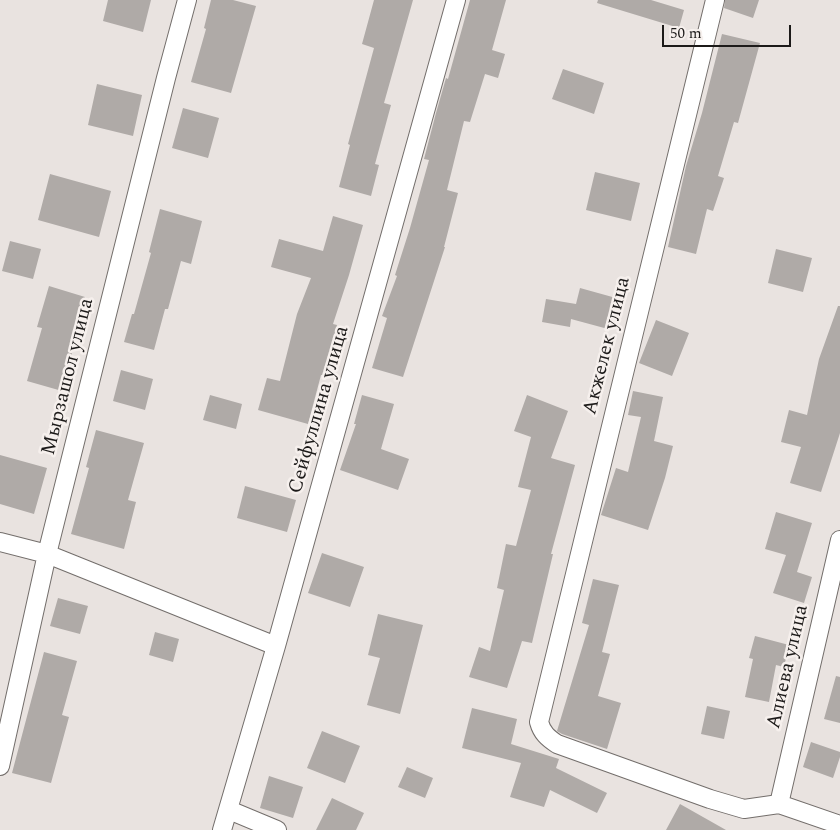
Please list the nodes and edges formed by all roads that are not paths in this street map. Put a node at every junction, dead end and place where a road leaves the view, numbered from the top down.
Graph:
1 (187, 0) edge
2 (456, 0) edge
3 (715, 0) edge
4 (840, 540) edge
5 (0, 542) edge
6 (47, 554) junction
7 (276, 646) junction
8 (0, 766) edge
9 (779, 804) junction
10 (229, 810) junction
11 (840, 825) edge
12 (222, 830) edge
13 (277, 830) edge

1 - 6 street, Мырзашол улица
2 - 7 street, Сейфуллина улица
3 - 9 street, Акжелек улица
4 - 9 street, Алиева улица
5 - 6 street
6 - 7 street
6 - 8 street, Мырзашол улица
7 - 10 street, Сейфуллина улица
9 - 11 street
10 - 12 street, Сейфуллина улица
10 - 13 street

